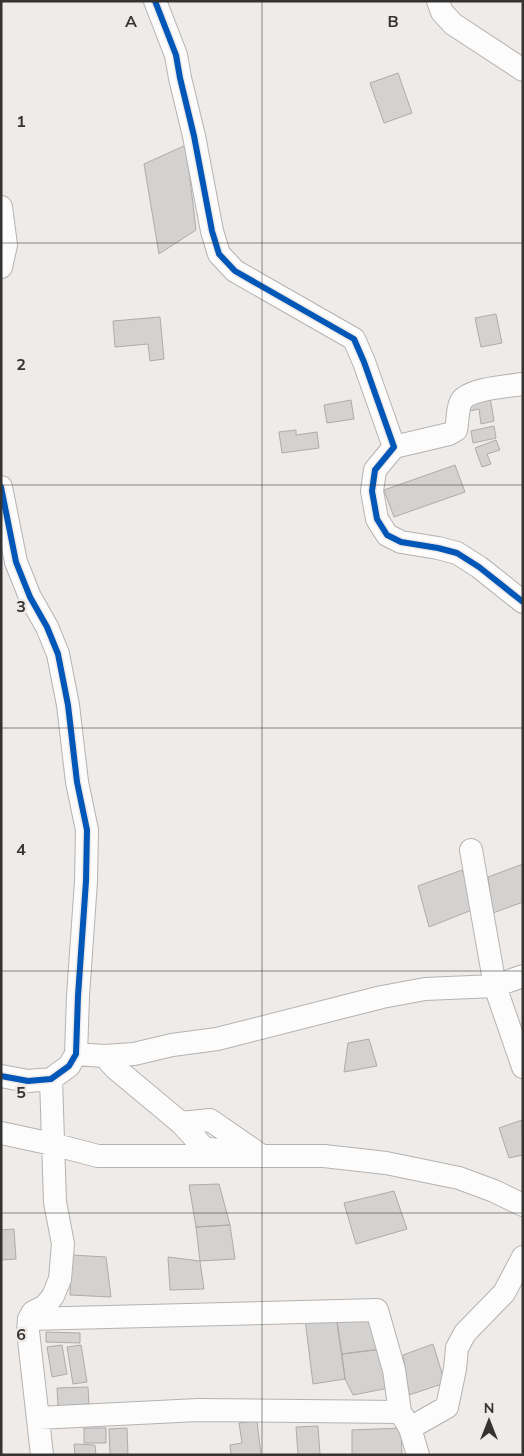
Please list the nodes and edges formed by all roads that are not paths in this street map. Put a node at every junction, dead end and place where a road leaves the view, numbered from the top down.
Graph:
1 (155, 1) edge
2 (438, 1) edge
3 (523, 70) edge
4 (1, 207) edge
5 (1, 267) edge
6 (523, 384) edge
7 (394, 447) junction
8 (1, 487) edge
9 (523, 602) edge
10 (471, 850) dead end
11 (523, 976) edge
12 (495, 986) junction
13 (76, 1054) junction
14 (104, 1056) junction
15 (523, 1067) edge
16 (1, 1076) edge
17 (50, 1079) junction
18 (1, 1133) edge
19 (52, 1144) junction
20 (262, 1156) junction
21 (523, 1205) edge
22 (523, 1257) edge
23 (513, 1290) edge
24 (29, 1319) junction
25 (38, 1418) junction
26 (405, 1420) junction
27 (42, 1455) edge
28 (418, 1455) edge

1 - 7 street
2 - 3 street
4 - 5 street
6 - 7 street
7 - 9 street
8 - 13 street
10 - 12 street
11 - 12 street
12 - 14 street
12 - 15 street
13 - 14 street
13 - 17 street
14 - 20 street
16 - 17 street
17 - 19 street
18 - 19 street
19 - 20 street
19 - 24 street
20 - 21 street
22 - 23 street
23 - 26 street
24 - 25 street
24 - 26 street
25 - 26 street
25 - 27 street
26 - 28 street

